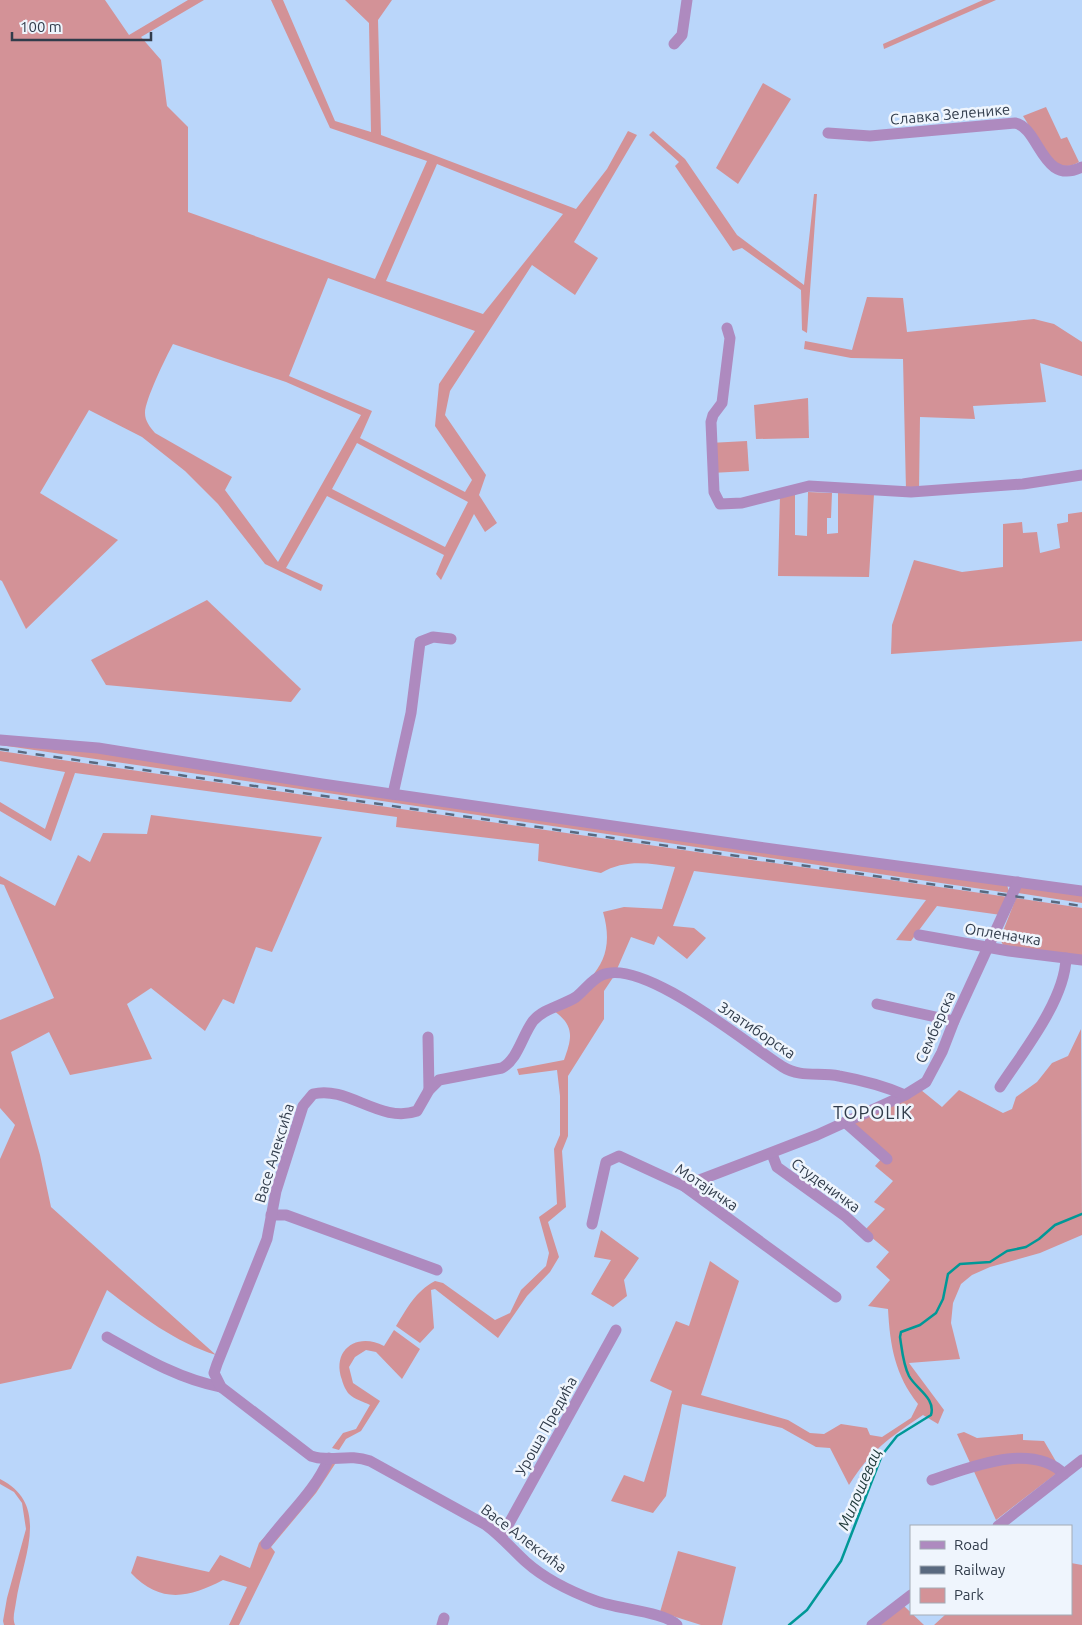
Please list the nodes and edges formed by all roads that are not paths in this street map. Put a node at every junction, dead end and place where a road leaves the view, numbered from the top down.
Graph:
1 (687, 0) edge
2 (674, 44) dead end
3 (828, 133) dead end
4 (1082, 167) edge
5 (727, 328) dead end
6 (1082, 475) edge
7 (451, 639) dead end
8 (0, 740) edge
9 (393, 794) junction
10 (1018, 882) junction
11 (1082, 891) edge
12 (919, 935) dead end
13 (989, 947) junction
14 (1066, 958) junction
15 (1082, 960) edge
16 (600, 975) joint
17 (877, 1004) dead end
18 (954, 1021) junction
19 (428, 1037) dead end
20 (1000, 1087) dead end
21 (429, 1090) junction
22 (904, 1095) junction
23 (845, 1122) junction
24 (772, 1154) junction
25 (887, 1159) dead end
26 (684, 1186) junction
27 (271, 1215) junction
28 (592, 1224) dead end
29 (868, 1236) dead end
30 (436, 1270) dead end
31 (836, 1298) dead end
32 (616, 1330) dead end
33 (107, 1337) dead end
34 (221, 1387) junction
35 (329, 1458) junction
36 (1082, 1460) edge
37 (1064, 1474) junction
38 (932, 1480) dead end
39 (999, 1525) edge
40 (502, 1536) junction
41 (266, 1544) dead end
42 (910, 1595) edge
43 (677, 1625) edge
44 (872, 1625) edge

1 - 2 street
3 - 4 street, Славка Зеленике
5 - 6 street
7 - 9 street
8 - 9 street
9 - 10 street
10 - 11 street
10 - 13 street, Семберска
12 - 13 street, Опленачка
13 - 14 street, Опленачка
13 - 18 street, Семберска
14 - 15 street, Опленачка
14 - 20 street
16 - 21 street, Васе Алексића
16 - 22 street, Златиборска
17 - 18 street
18 - 22 street, Семберска
19 - 21 street
21 - 27 street, Васе Алексића
22 - 23 street, Семберска
23 - 24 street, Семберска
23 - 25 street
24 - 26 street, Семберска
24 - 29 street, Студеничка
26 - 28 street, Мотајичка
26 - 31 street, Мотајичка
27 - 30 street, Васе Алексића
27 - 34 street, Васе Алексића
32 - 40 street, Уроша Предића
33 - 34 street, Васе Алексића
34 - 35 street, Васе Алексића
35 - 40 street, Васе Алексића
35 - 41 street
36 - 37 street
37 - 38 street
37 - 39 street
40 - 43 street, Васе Алексића
42 - 44 street

